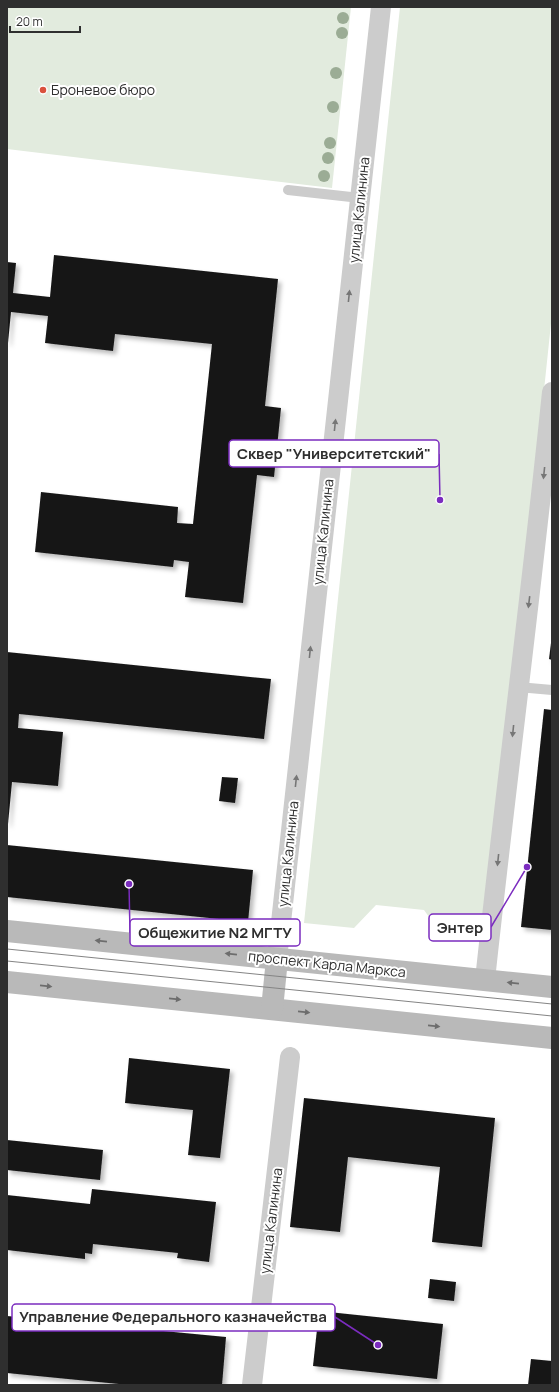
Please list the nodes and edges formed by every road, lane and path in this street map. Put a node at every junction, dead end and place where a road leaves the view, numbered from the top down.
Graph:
1 (381, 7) edge
2 (288, 190) dead end
3 (360, 198) junction
4 (552, 392) edge
5 (518, 687) junction
6 (552, 690) edge
7 (7, 931) edge
8 (277, 959) junction
9 (485, 980) junction
10 (7, 982) edge
11 (552, 987) edge
12 (272, 1009) junction
13 (552, 1038) edge
14 (290, 1057) dead end
15 (252, 1385) edge

1 - 3 street, улица Калинина
2 - 3 lane
8 -> 3 street, улица Калинина
4 -> 5 street
5 - 6 lane
5 -> 9 street
8 -> 7 main road, проспект Карла Маркса
8 - 9 main road, проспект Карла Маркса
8 - 12 main road, улица Калинина
11 -> 9 main road, проспект Карла Маркса
10 -> 12 main road
12 -> 13 main road
14 - 15 street, улица Калинина

